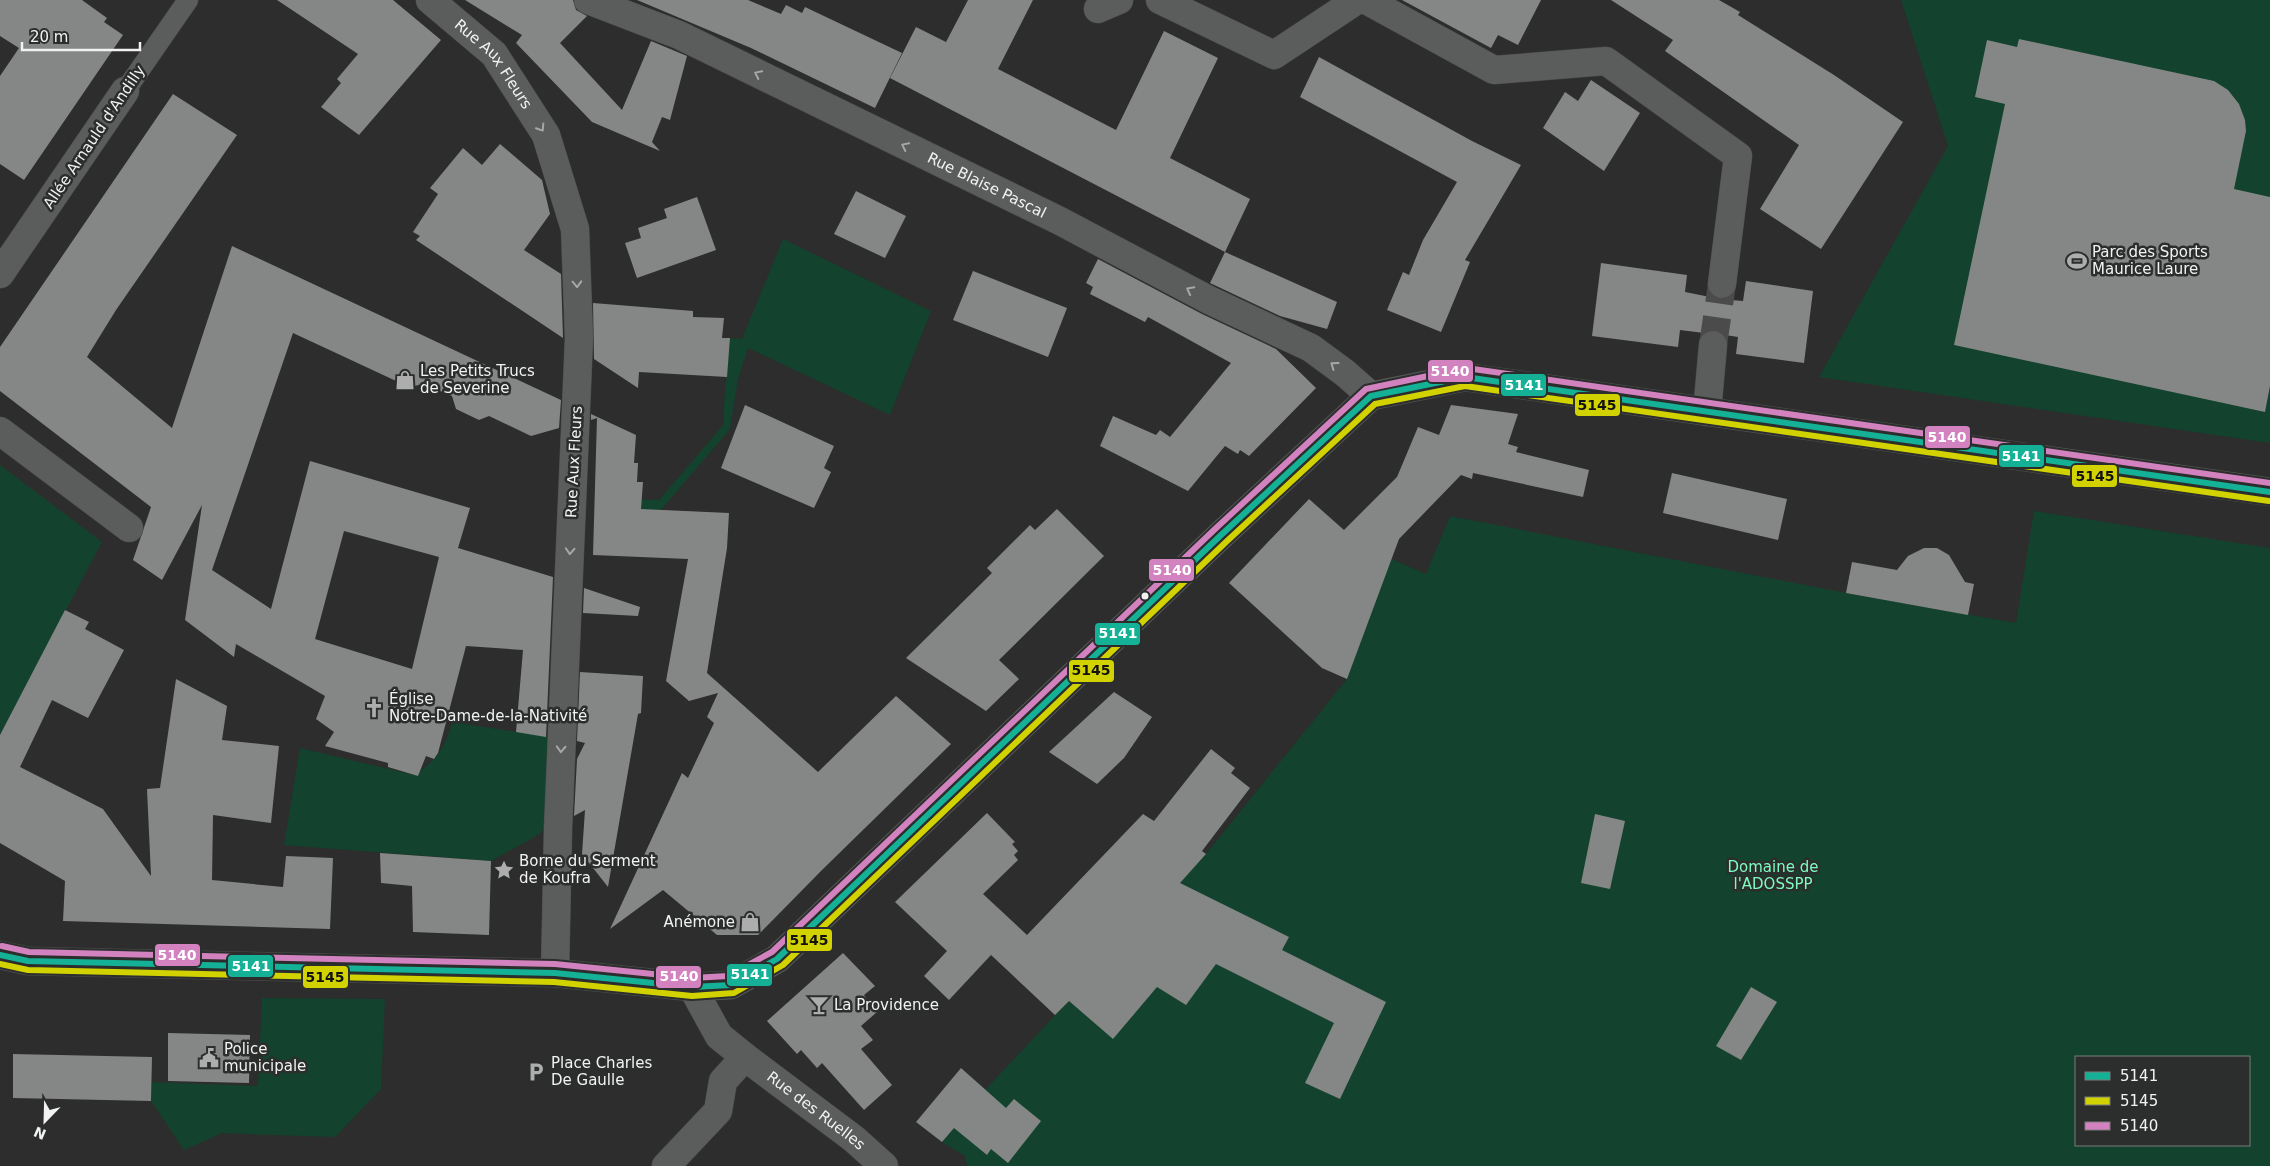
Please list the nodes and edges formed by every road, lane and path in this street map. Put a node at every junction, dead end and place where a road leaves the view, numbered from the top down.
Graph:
1 (188, 0) edge
2 (430, 0) edge
3 (588, 0) edge
4 (1160, 0) edge
5 (1358, 0) edge
6 (1366, 0) edge
7 (125, 92) joint
8 (0, 274) edge
9 (1722, 284) tunnel mouth
10 (1713, 345) tunnel mouth
11 (1371, 396) junction
12 (1707, 412) junction
13 (0, 431) edge
14 (2270, 492) edge
15 (129, 528) dead end
16 (0, 955) edge
17 (555, 973) junction
18 (692, 987) junction
19 (745, 1057) junction
20 (666, 1166) edge
21 (884, 1166) edge

1 - 7 lane, Allée Arnauld d'Andilly
2 -> 17 street, Rue Aux Fleurs
11 -> 3 street, Rue Blaise Pascal
4 - 5 street
6 - 9 street
7 - 8 street, Allée Arnauld d'Andilly
10 - 12 street
11 - 12 street
11 - 18 street
12 - 14 street
13 - 15 street
16 - 17 street
17 - 18 street
18 - 19 street, Rue des Ruelles
19 - 20 street
19 - 21 street, Rue des Ruelles

